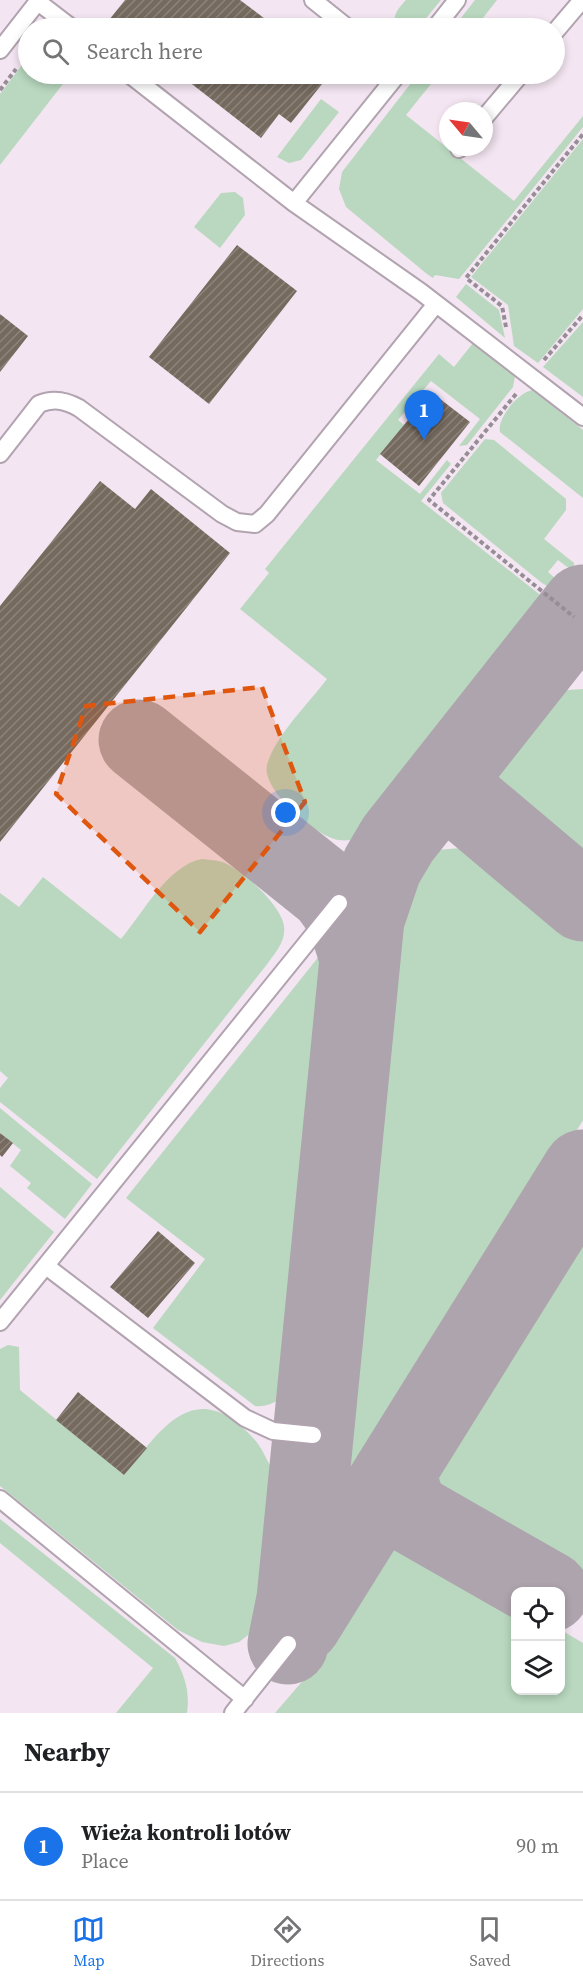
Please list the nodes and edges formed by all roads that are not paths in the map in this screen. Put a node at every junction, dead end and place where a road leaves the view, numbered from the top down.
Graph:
1 (313, 0) edge
2 (458, 0) edge
3 (582, 0) edge
4 (38, 1) edge
5 (25, 18) edge
6 (59, 18) edge
7 (336, 18) edge
8 (443, 18) edge
9 (565, 21) edge
10 (18, 27) edge
11 (0, 50) edge
12 (142, 84) edge
13 (390, 84) edge
14 (513, 84) edge
15 (493, 107) edge
16 (294, 203) junction
17 (436, 304) junction
18 (583, 417) edge
19 (0, 454) edge
20 (339, 903) dead end
21 (46, 1266) junction
22 (0, 1322) edge
23 (313, 1435) dead end
24 (0, 1499) edge
25 (288, 1644) dead end
26 (245, 1699) junction
27 (233, 1713) edge

1 - 7 lane
2 - 8 lane
3 - 9 lane
4 - 5 lane
4 - 6 lane
10 - 11 lane
12 - 16 lane
13 - 16 lane
14 - 15 lane
16 - 17 lane
17 - 18 lane
17 - 19 lane
20 - 21 lane
21 - 22 lane
21 - 23 lane
24 - 26 lane
25 - 26 lane
26 - 27 lane

